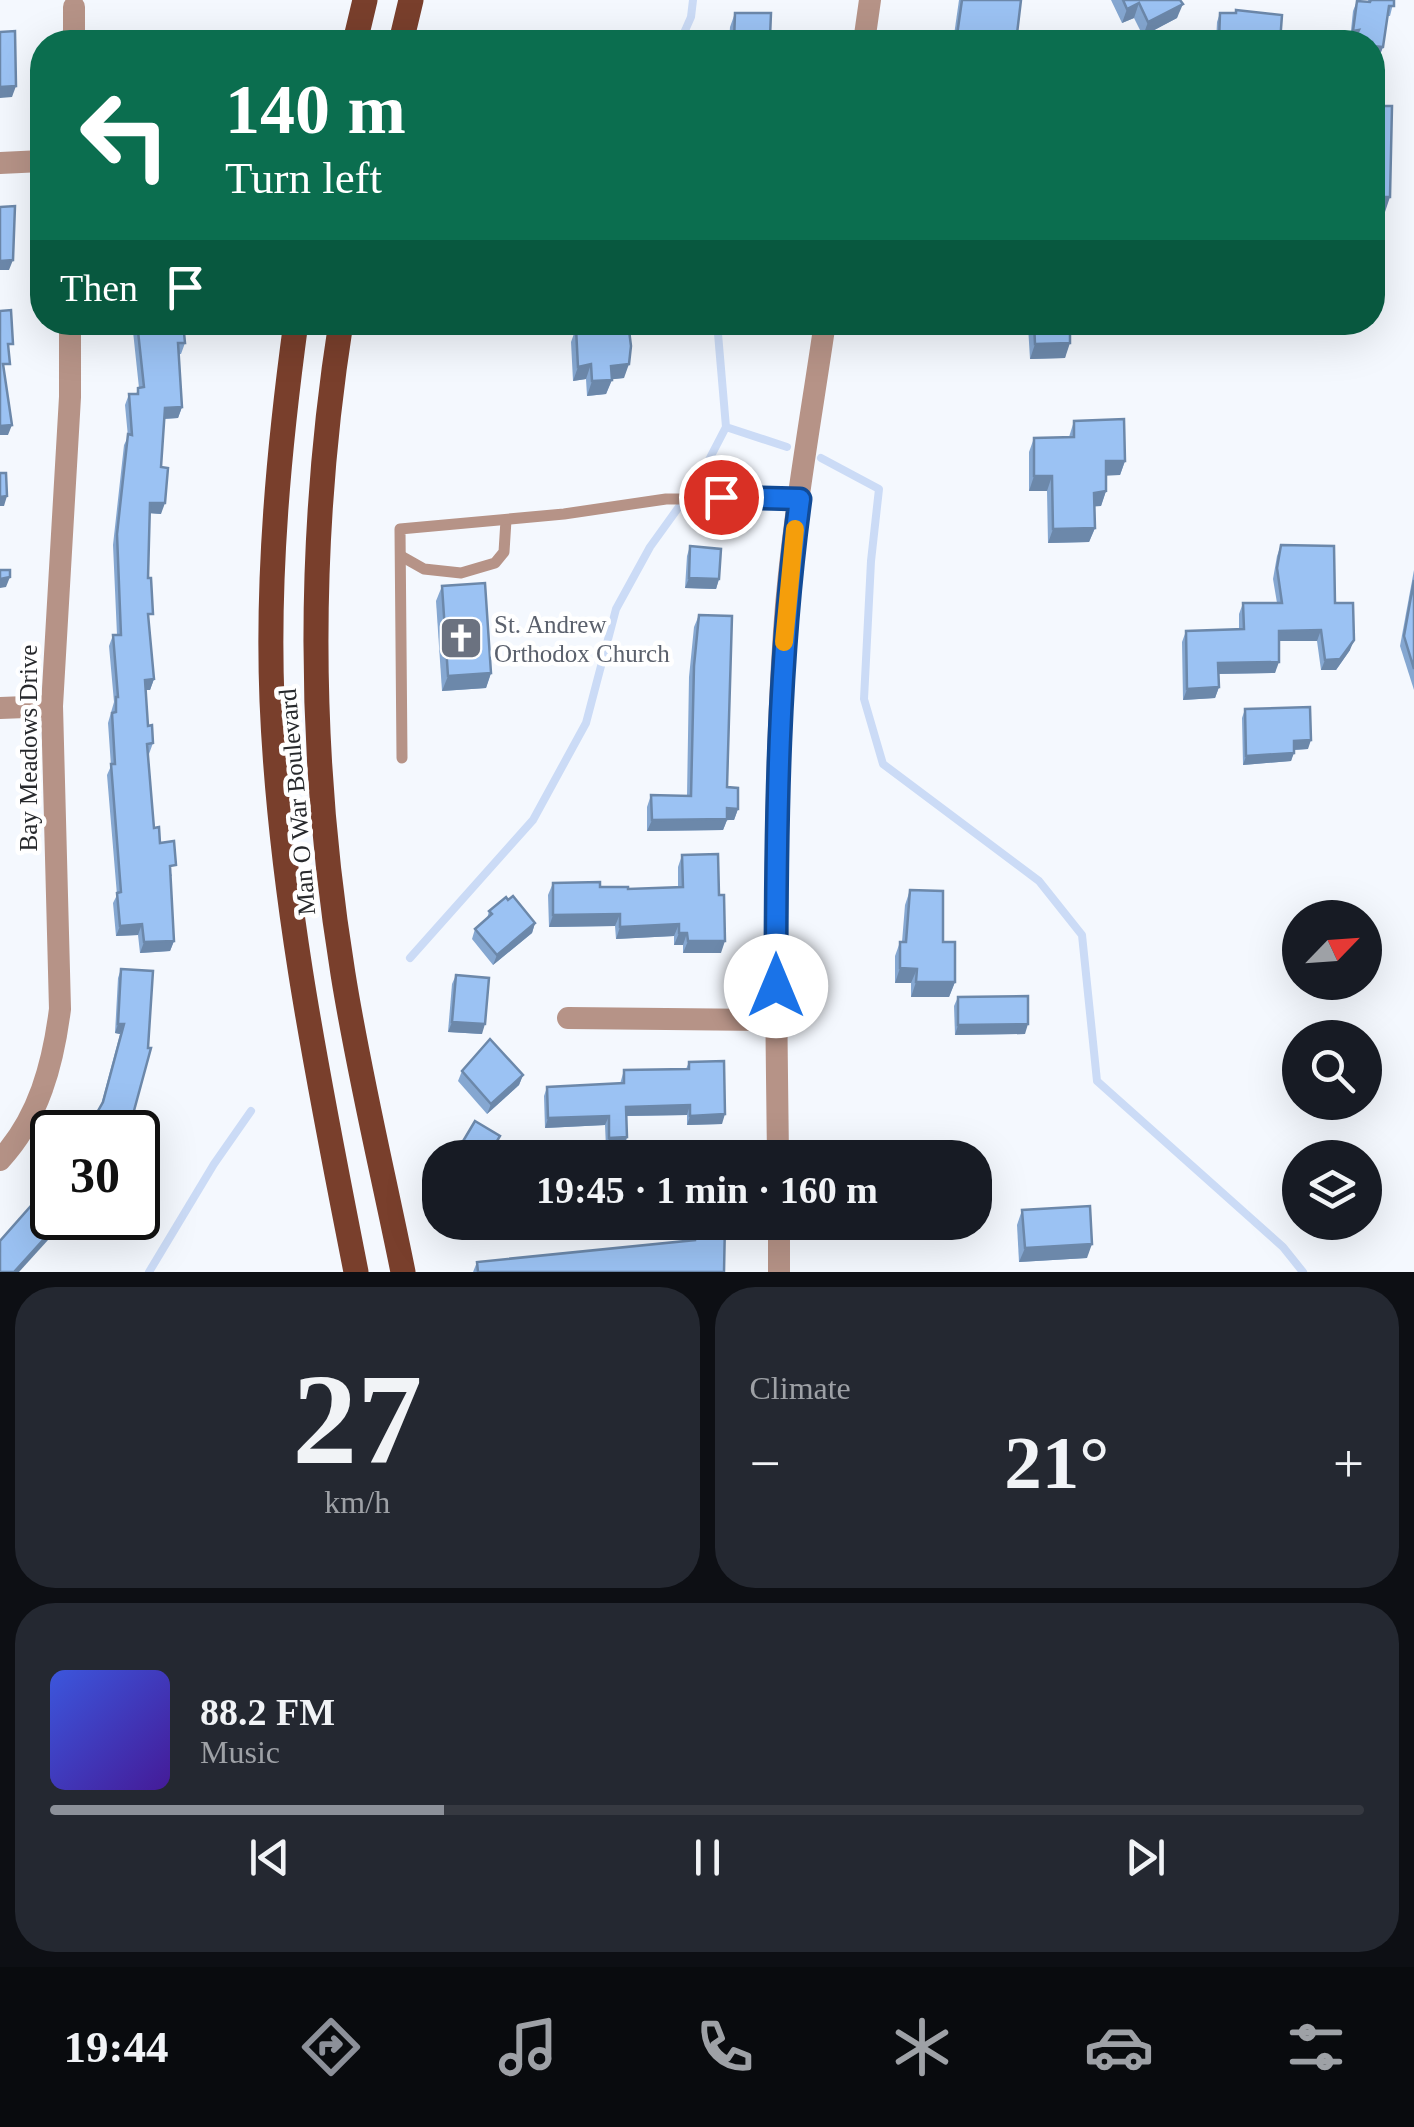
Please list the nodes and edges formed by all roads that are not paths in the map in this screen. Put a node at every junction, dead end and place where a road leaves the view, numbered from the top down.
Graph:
1 (365, 0) edge
2 (411, 0) edge
3 (870, 0) edge
4 (74, 7) dead end
5 (74, 30) edge
6 (358, 30) edge
7 (404, 30) edge
8 (866, 30) edge
9 (30, 162) edge
10 (0, 164) edge
11 (70, 335) edge
12 (295, 335) edge
13 (339, 335) edge
14 (823, 335) edge
15 (800, 499) junction
16 (506, 520) junction
17 (400, 556) junction
18 (52, 706) junction
19 (0, 708) edge
20 (402, 758) dead end
21 (568, 1018) dead end
22 (776, 1020) junction
23 (778, 1140) edge
24 (0, 1160) edge
25 (779, 1240) edge
26 (356, 1272) edge
27 (403, 1272) edge
28 (780, 1272) edge

1 - 6 main road
2 - 7 main road
3 - 8 street
4 - 5 street
9 - 10 street
11 - 18 street, Bay Meadows Drive
12 - 26 main road, Man O War Boulevard
13 - 27 main road, Man O War Boulevard
14 - 15 street
15 - 16 lane
15 - 22 street
16 - 17 lane
16 - 17 lane
17 - 20 lane
18 - 19 street
18 - 24 street, Bay Meadows Drive
21 - 22 street
22 - 23 street
25 - 28 street

